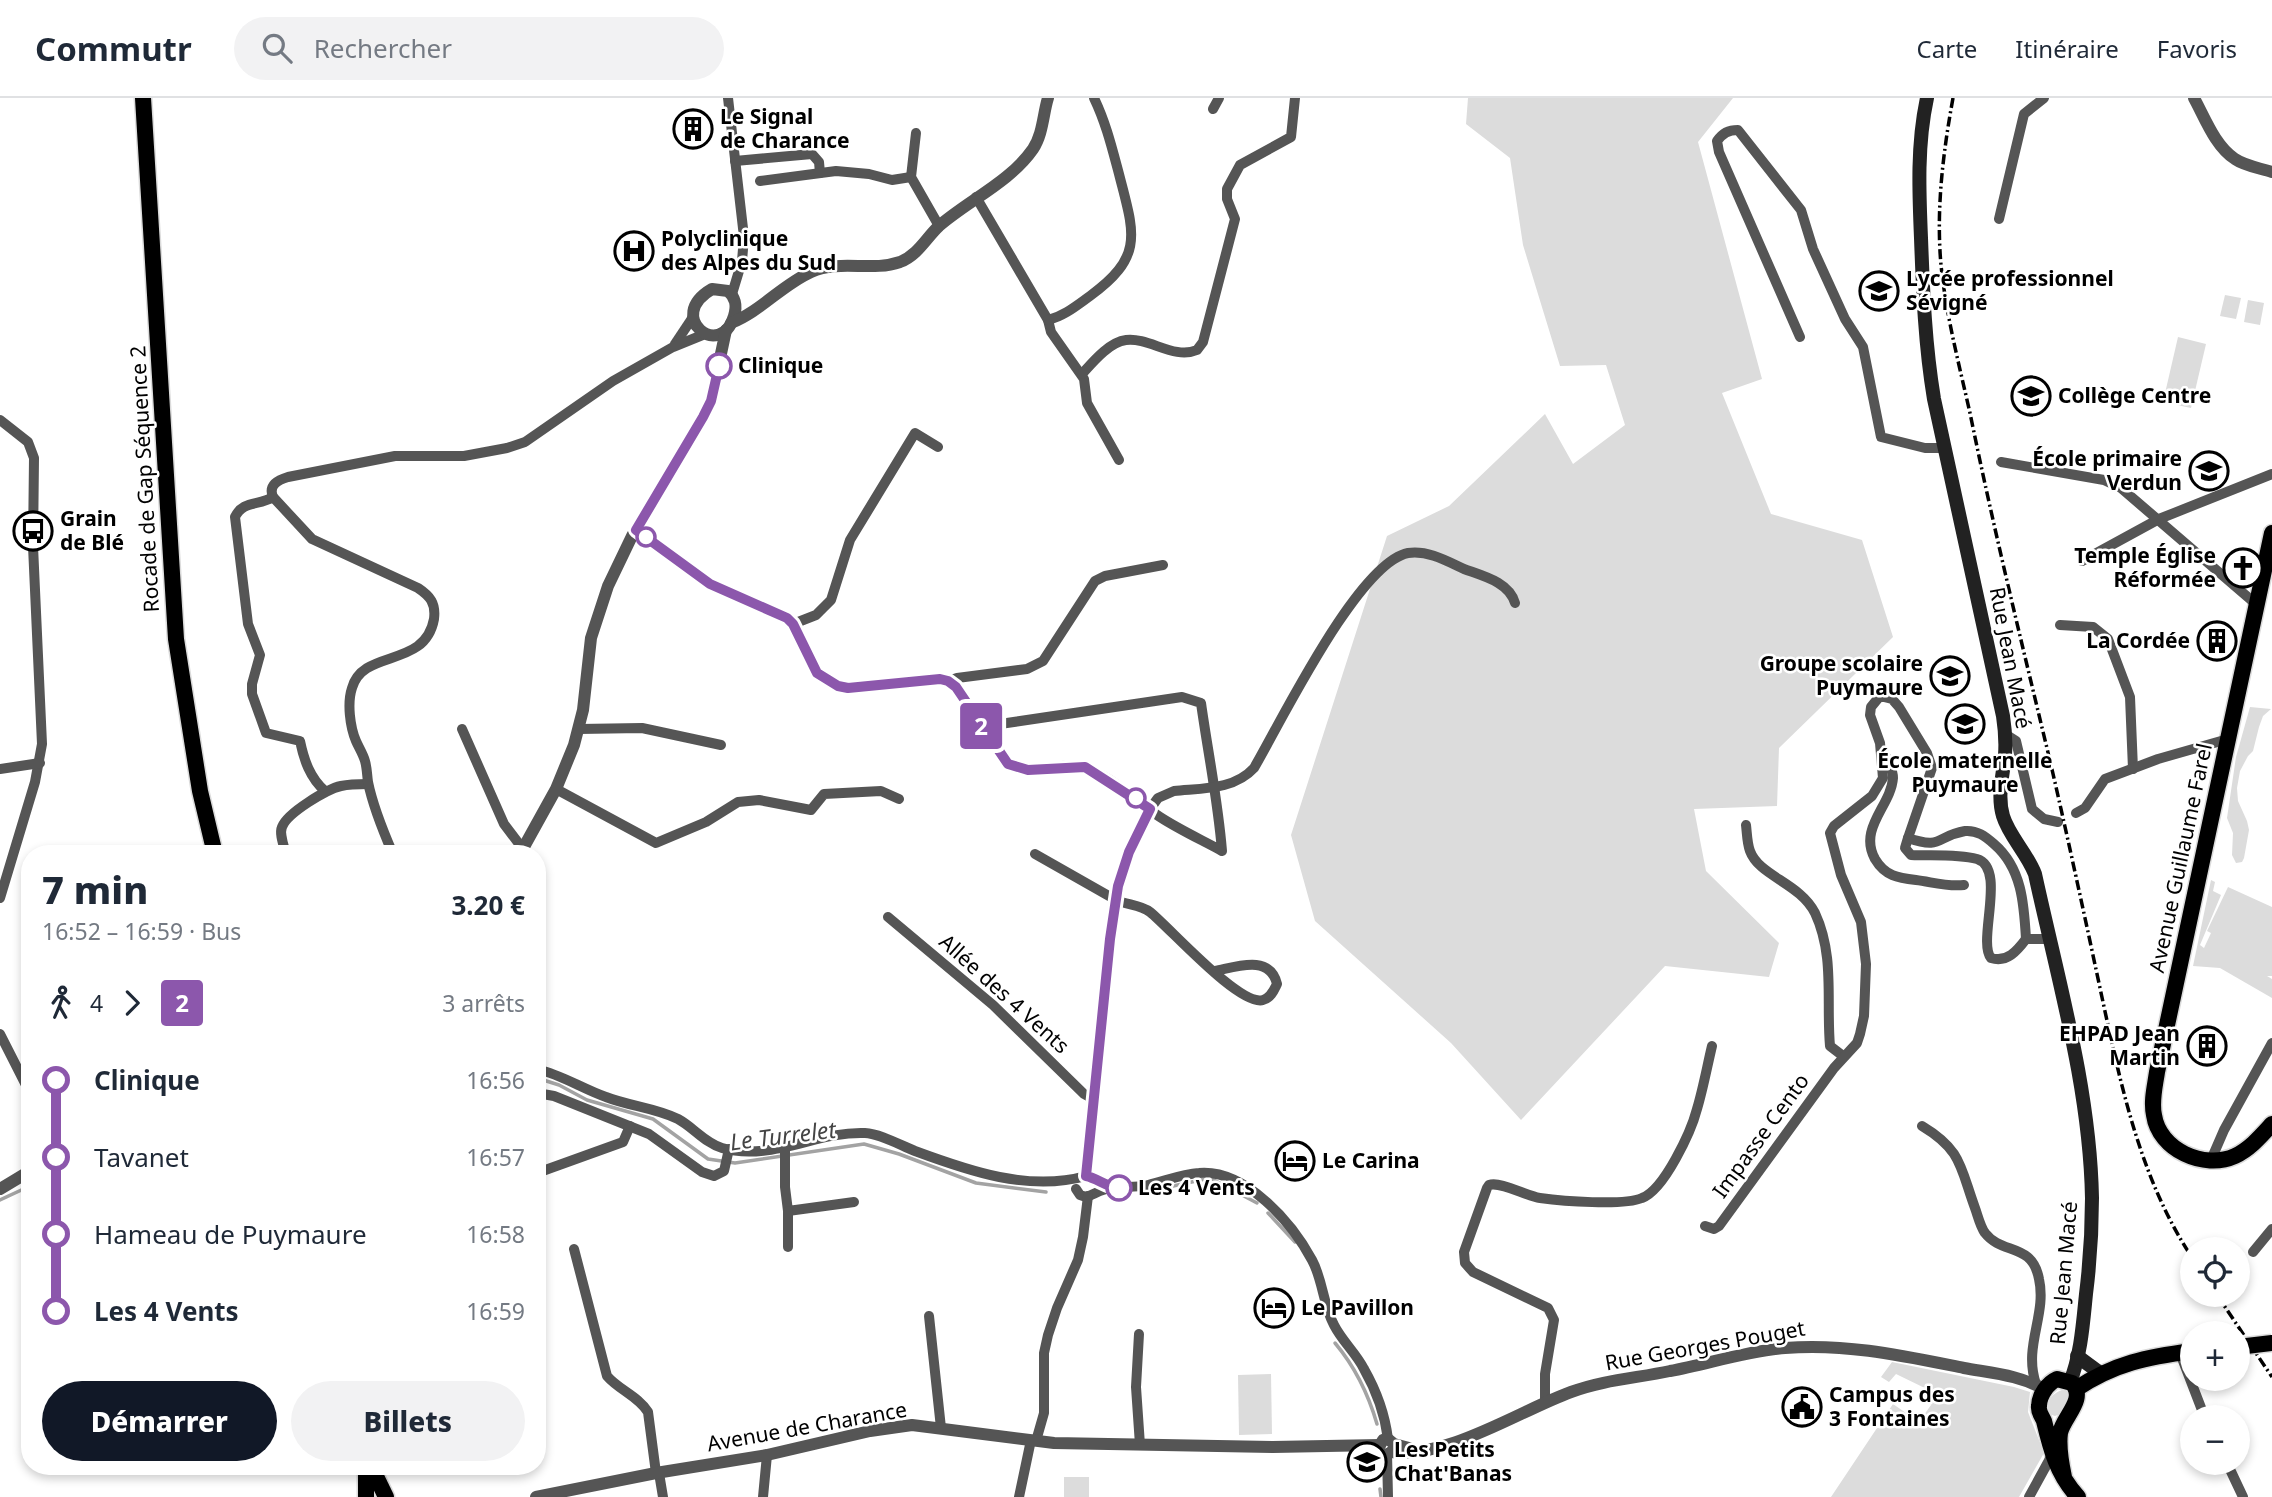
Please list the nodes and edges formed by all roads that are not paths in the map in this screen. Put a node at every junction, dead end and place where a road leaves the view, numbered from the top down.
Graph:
1 (144, 98) edge
2 (727, 98) edge
3 (1048, 98) edge
4 (1094, 98) edge
5 (1219, 98) edge
6 (1295, 98) edge
7 (1927, 98) edge
8 (2044, 98) edge
9 (2194, 98) edge
10 (1213, 109) dead end
11 (916, 133) dead end
12 (735, 161) junction
13 (2272, 172) edge
14 (820, 173) junction
15 (911, 177) junction
16 (760, 181) dead end
17 (976, 197) junction
18 (1999, 219) dead end
19 (939, 226) junction
20 (741, 261) junction
21 (716, 288) junction
22 (734, 298) junction
23 (761, 306) junction
24 (693, 317) junction
25 (1048, 320) junction
26 (728, 327) junction
27 (707, 335) junction
28 (1800, 337) dead end
29 (673, 347) junction
30 (719, 366) junction
31 (1082, 374) junction
32 (0, 420) edge
33 (938, 447) dead end
34 (1944, 448) junction
35 (1119, 460) dead end
36 (2001, 462) dead end
37 (2272, 474) edge
38 (273, 497) junction
39 (2159, 519) junction
40 (636, 530) junction
41 (2272, 533) edge
42 (2082, 561) dead end
43 (1163, 565) dead end
44 (1515, 603) dead end
45 (2257, 605) junction
46 (793, 624) junction
47 (2060, 625) dead end
48 (948, 681) junction
49 (462, 729) dead end
50 (579, 729) junction
51 (984, 729) junction
52 (2005, 734) junction
53 (2228, 739) junction
54 (1880, 743) junction
55 (720, 745) dead end
56 (40, 763) junction
57 (0, 769) edge
58 (2133, 769) junction
59 (369, 784) junction
60 (1215, 787) junction
61 (556, 789) junction
62 (325, 791) junction
63 (899, 799) dead end
64 (1150, 809) junction
65 (2076, 813) dead end
66 (2058, 822) dead end
67 (1746, 825) dead end
68 (1908, 838) junction
69 (213, 845) edge
70 (284, 845) edge
71 (389, 845) edge
72 (517, 845) edge
73 (525, 845) edge
74 (1035, 854) dead end
75 (1964, 885) dead end
76 (0, 898) edge
77 (1116, 900) junction
78 (2043, 911) junction
79 (2024, 912) junction
80 (888, 917) dead end
81 (2026, 939) junction
82 (2050, 939) junction
83 (1215, 971) junction
84 (0, 1034) edge
85 (2272, 1043) edge
86 (1712, 1046) dead end
87 (1843, 1056) junction
88 (546, 1071) edge
89 (21, 1075) edge
90 (546, 1095) edge
91 (1093, 1099) junction
92 (2272, 1124) edge
93 (630, 1126) junction
94 (1922, 1126) dead end
95 (728, 1152) junction
96 (785, 1154) junction
97 (2211, 1160) junction
98 (546, 1170) edge
99 (21, 1176) edge
100 (1086, 1186) junction
101 (0, 1189) edge
102 (854, 1202) dead end
103 (788, 1211) junction
104 (1705, 1226) dead end
105 (2272, 1229) edge
106 (788, 1247) dead end
107 (574, 1249) dead end
108 (2253, 1252) dead end
109 (929, 1316) dead end
110 (1139, 1334) dead end
111 (2272, 1343) edge
112 (2250, 1346) edge
113 (2180, 1353) edge
114 (2077, 1356) junction
115 (2100, 1373) junction
116 (2073, 1385) junction
117 (2040, 1387) junction
118 (1545, 1403) junction
119 (2043, 1418) junction
120 (2065, 1419) junction
121 (941, 1427) junction
122 (1034, 1440) junction
123 (1140, 1445) junction
124 (1388, 1446) junction
125 (767, 1455) junction
126 (2052, 1455) junction
127 (658, 1473) junction
128 (368, 1475) edge
129 (374, 1475) edge
130 (2233, 1475) edge
131 (2064, 1477) junction
132 (366, 1497) edge
133 (386, 1497) edge
134 (536, 1497) edge
135 (663, 1497) edge
136 (763, 1497) edge
137 (1020, 1497) edge
138 (1388, 1497) edge
139 (2029, 1497) edge
140 (2078, 1497) edge
141 (2243, 1497) edge

1 - 69 main road, Rocade de Gap Séquence 2
2 - 12 street
3 - 17 street
4 - 25 street
5 - 10 street
6 - 31 street
7 - 34 main road, Rue Jean Macé
8 - 18 street
9 - 13 street
11 - 15 street
12 - 14 street
12 - 20 street
14 - 15 street
14 - 16 street
15 - 19 street
17 - 19 street
17 - 25 street
19 - 23 street
20 - 21 street
20 - 22 street
21 - 22 street
21 - 24 street
22 - 23 street
22 - 26 street
23 - 26 street
24 - 27 street
24 - 29 street
25 - 31 street
26 - 27 street
26 - 30 street
27 - 29 street
27 - 30 street
28 - 34 street
29 - 38 street
30 - 40 street
31 - 35 street
32 - 56 street
33 - 46 street
34 - 52 main road, Rue Jean Macé
36 - 39 street
37 - 39 street
38 - 59 street
38 - 62 street
39 - 42 street
39 - 45 street
40 - 46 street
40 - 50 street
41 - 45 main road, Avenue Guillaume Farel
43 - 48 street
44 - 60 street
45 - 53 main road, Avenue Guillaume Farel
46 - 48 street
47 - 58 street
48 - 51 street
49 - 72 street
50 - 55 street
50 - 61 street
51 - 60 street
51 - 64 street
52 - 66 street
52 - 78 main road, Rue Jean Macé
53 - 58 street
53 - 97 main road, Avenue Guillaume Farel
54 - 68 street
54 - 75 street
54 - 87 street
56 - 57 street
56 - 76 street
58 - 65 street
59 - 62 street
59 - 71 street
60 - 64 street
60 - 64 street
61 - 63 street
61 - 73 street
62 - 70 street
64 - 77 street
67 - 87 street
68 - 79 street
68 - 81 street
74 - 77 street
77 - 83 street
77 - 91 street
78 - 79 street
78 - 82 main road, Rue Jean Macé
79 - 81 street
80 - 91 street, Allée des 4 Vents
81 - 82 street
82 - 114 main road, Rue Jean Macé
83 - 83 street
84 - 89 street
85 - 97 street
86 - 118 street
87 - 104 street, Impasse Cento
88 - 95 street
90 - 93 street
91 - 100 street
92 - 97 main road
93 - 95 street
93 - 98 street
94 - 117 street
95 - 96 street
96 - 100 street
96 - 103 street
99 - 101 street
100 - 122 street
100 - 124 street
102 - 103 street
103 - 106 street
105 - 108 street
107 - 127 street
109 - 121 street
110 - 123 street
111 - 112 main road, bridge
113 - 115 main road
114 - 115 main road
114 - 116 main road, Rue Jean Macé
115 - 116 main road
116 - 117 main road
116 - 120 main road
117 - 118 street, Rue Georges Pouget
117 - 119 main road
118 - 124 street, Rue Georges Pouget
119 - 120 main road
119 - 126 main road
120 - 131 main road
121 - 122 street, Avenue de Charance
121 - 125 street, Avenue de Charance
122 - 123 street, Avenue de Charance
122 - 137 street
123 - 124 street, Avenue de Charance
124 - 138 street
125 - 127 street, Avenue de Charance
125 - 136 street
126 - 131 main road
126 - 139 street
127 - 134 street, Avenue de Charance
127 - 135 street
128 - 132 main road
129 - 133 main road
130 - 141 street
131 - 140 main road

